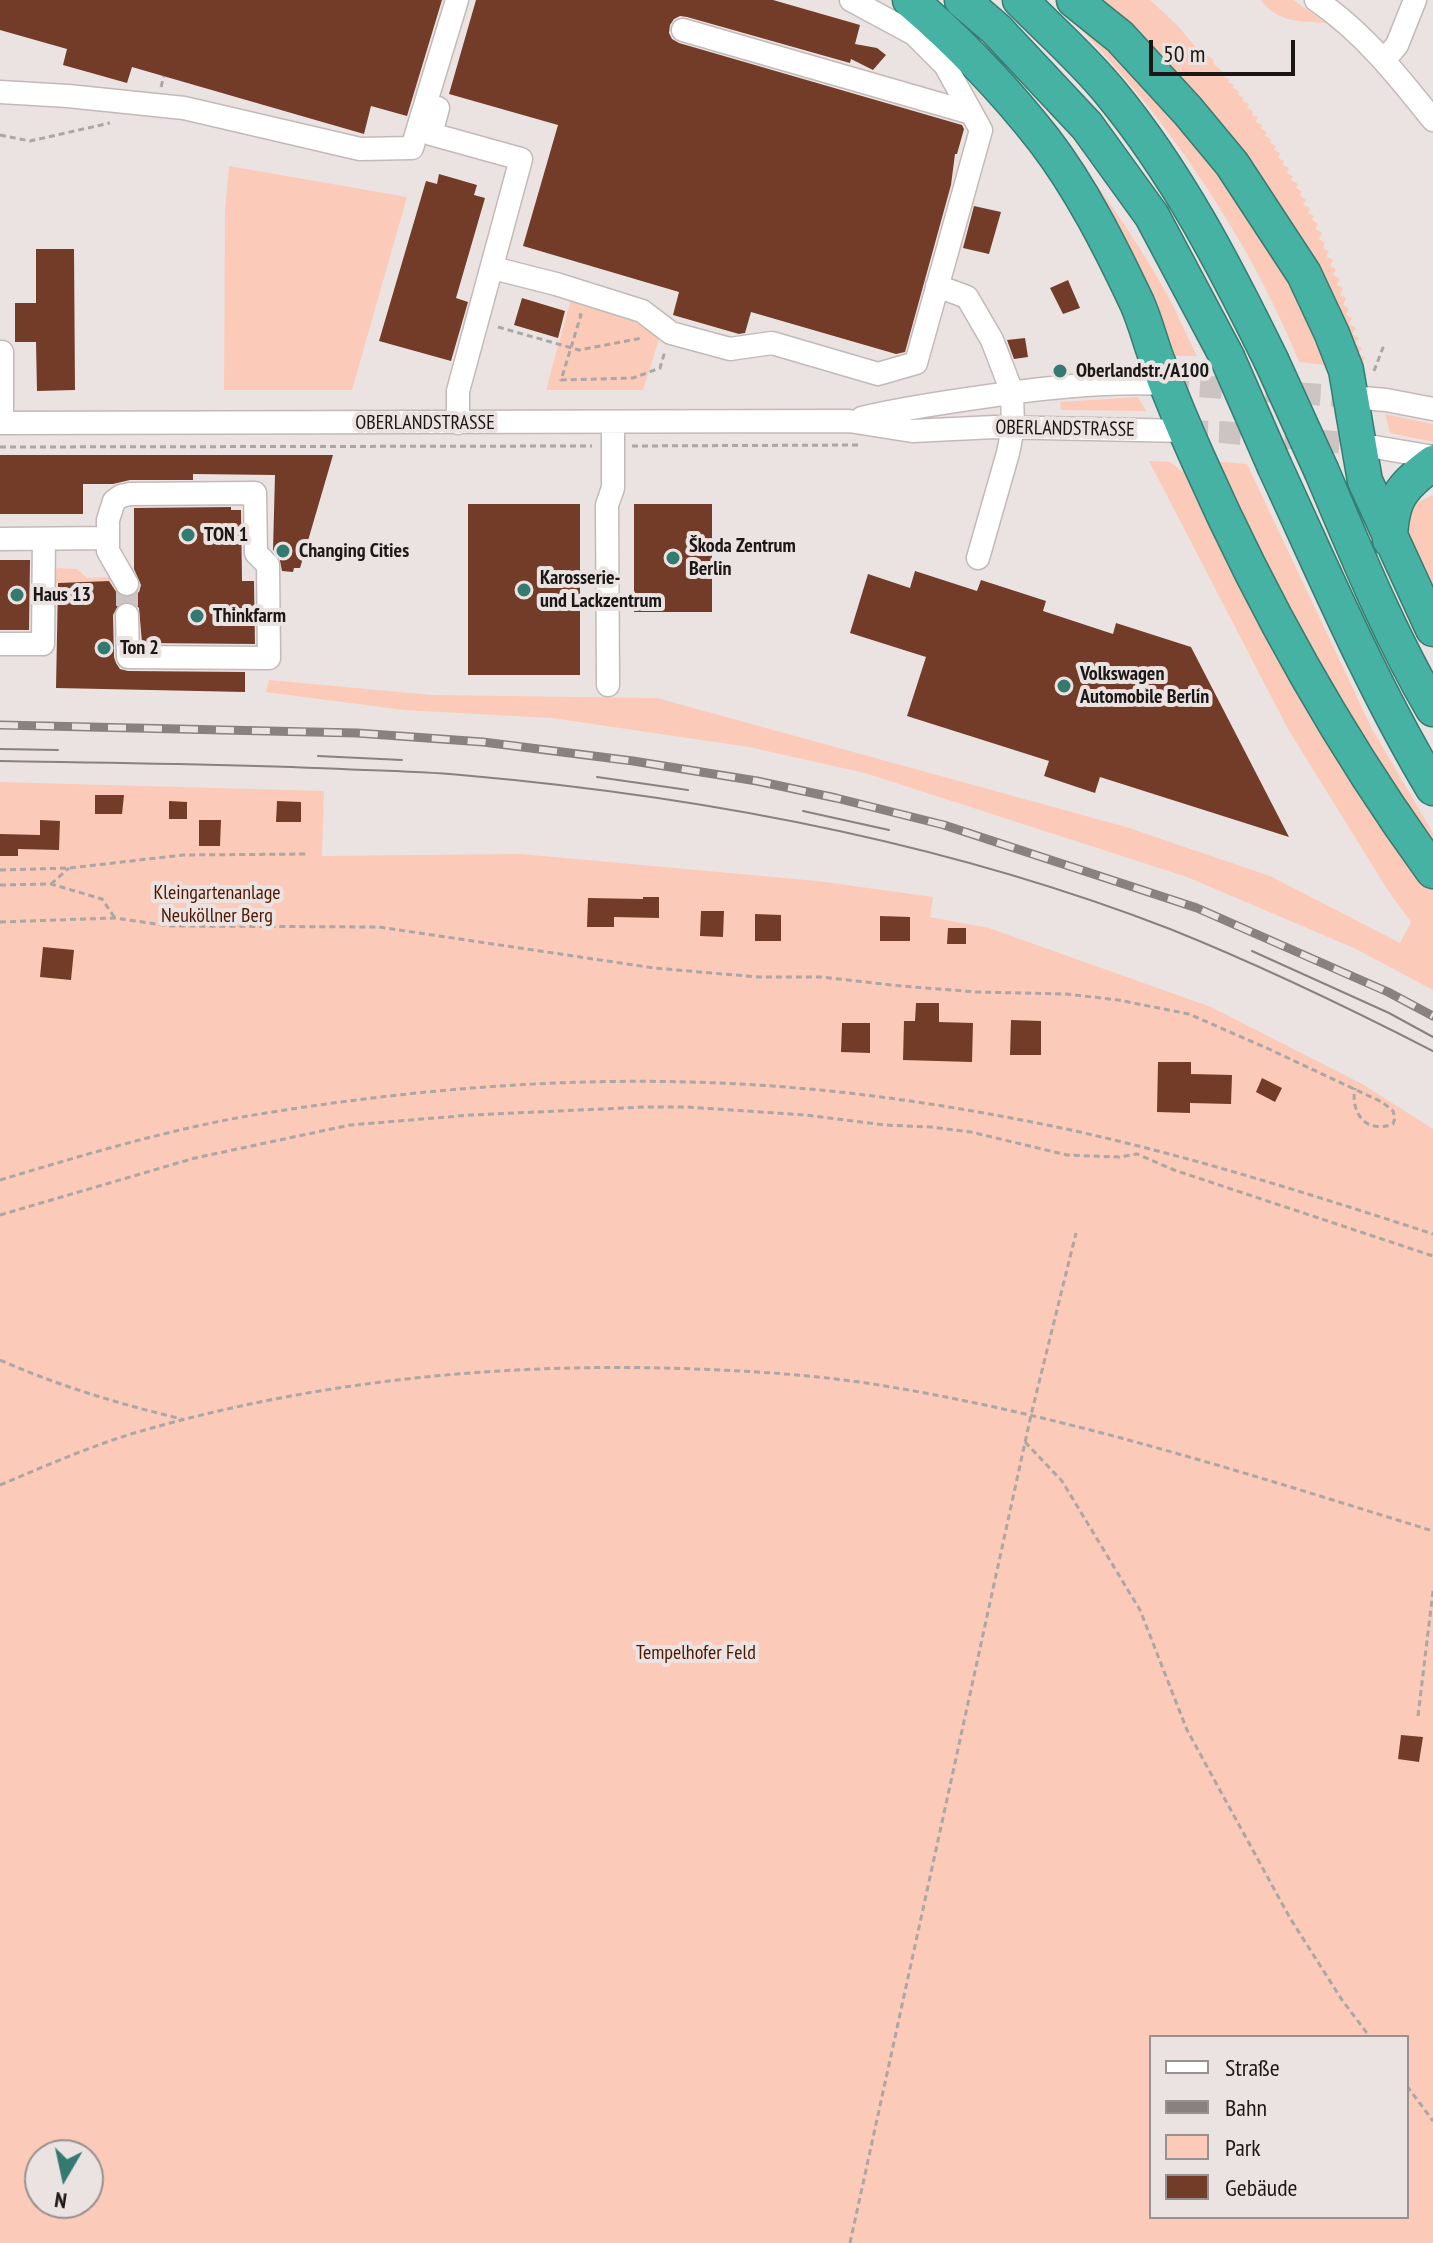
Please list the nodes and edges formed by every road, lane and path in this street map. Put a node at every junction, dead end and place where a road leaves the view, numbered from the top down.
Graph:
1 (457, 0) edge
2 (471, 0) edge
3 (851, 0) edge
4 (910, 0) edge
5 (962, 0) edge
6 (1020, 0) edge
7 (1074, 0) edge
8 (1316, 0) edge
9 (1415, 0) edge
10 (683, 30) dead end
11 (1385, 59) junction
12 (164, 76) dead end
13 (0, 92) edge
14 (156, 105) junction
15 (971, 113) junction
16 (122, 120) dead end
17 (1433, 120) edge
18 (0, 135) edge
19 (493, 268) junction
20 (556, 284) junction
21 (937, 286) junction
22 (478, 321) junction
23 (671, 333) junction
24 (1384, 345) dead end
25 (571, 348) junction
26 (0, 352) edge
27 (1374, 372) dead end
28 (1167, 384) junction
29 (1012, 392) junction
30 (1351, 397) junction
31 (1433, 409) edge
32 (849, 421) junction
33 (1, 423) edge
34 (458, 423) junction
35 (613, 423) junction
36 (1013, 428) junction
37 (1186, 431) junction
38 (871, 443) dead end
39 (1357, 444) junction
40 (613, 446) junction
41 (0, 447) edge
42 (1433, 457) edge
43 (1433, 463) edge
44 (108, 538) junction
45 (0, 539) edge
46 (44, 539) junction
47 (1390, 540) junction
48 (978, 558) dead end
49 (127, 584) tunnel mouth
50 (127, 615) tunnel mouth
51 (1433, 629) edge
52 (0, 644) edge
53 (608, 685) dead end
54 (1433, 709) edge
55 (1433, 788) edge
56 (309, 854) dead end
57 (70, 868) junction
58 (0, 870) edge
59 (1433, 871) edge
60 (51, 884) junction
61 (0, 885) edge
62 (115, 918) junction
63 (0, 922) edge
64 (1355, 1088) junction
65 (0, 1180) edge
66 (0, 1215) edge
67 (1076, 1233) dead end
68 (1433, 1234) edge
69 (1433, 1256) edge
70 (0, 1360) edge
71 (1031, 1415) junction
72 (185, 1419) junction
73 (1025, 1442) junction
74 (0, 1485) edge
75 (1433, 1531) edge
76 (1433, 1591) edge
77 (1418, 1716) dead end
78 (1368, 2035) edge
79 (1409, 2089) edge
80 (1433, 2121) edge
81 (850, 2243) edge

1 - 14 street
2 - 19 street
3 - 15 street
4 - 28 highway
5 - 55 highway, bridge
6 - 54 highway, bridge
7 - 30 highway
8 - 11 street
9 - 11 street
10 - 15 street
11 - 17 street
12 - 14 path
13 - 14 street
15 - 21 street
16 - 18 path
19 - 20 street
19 - 22 street
20 - 23 street
20 - 25 path
21 - 23 street
21 - 29 street
22 - 25 path
22 - 34 street
23 - 25 path
23 - 25 path
24 - 27 path
26 - 33 street
28 - 29 street, OBERLANDSTRASSE
28 - 37 highway
29 - 32 street, OBERLANDSTRASSE
29 - 36 street
30 - 31 street
30 - 39 highway
32 - 35 street, OBERLANDSTRASSE
32 - 36 street, OBERLANDSTRASSE
33 - 34 street, OBERLANDSTRASSE
34 - 35 street, OBERLANDSTRASSE
35 - 40 street
36 - 37 street, OBERLANDSTRASSE
36 - 48 street
37 - 59 highway
38 - 40 path
39 - 42 street
39 - 47 highway
40 - 41 path
40 - 53 street
43 - 47 highway
44 - 46 street
44 - 49 street
44 - 50 street
45 - 46 street
46 - 52 street
47 - 51 highway
56 - 57 path
57 - 58 path
57 - 60 path
60 - 61 path
60 - 62 path
62 - 63 path
62 - 64 path
64 - 64 path
65 - 68 path
66 - 69 path
67 - 71 path
70 - 72 path
71 - 72 path
71 - 73 path
71 - 75 path
72 - 74 path
73 - 78 path
73 - 81 path
76 - 77 path
79 - 80 path

